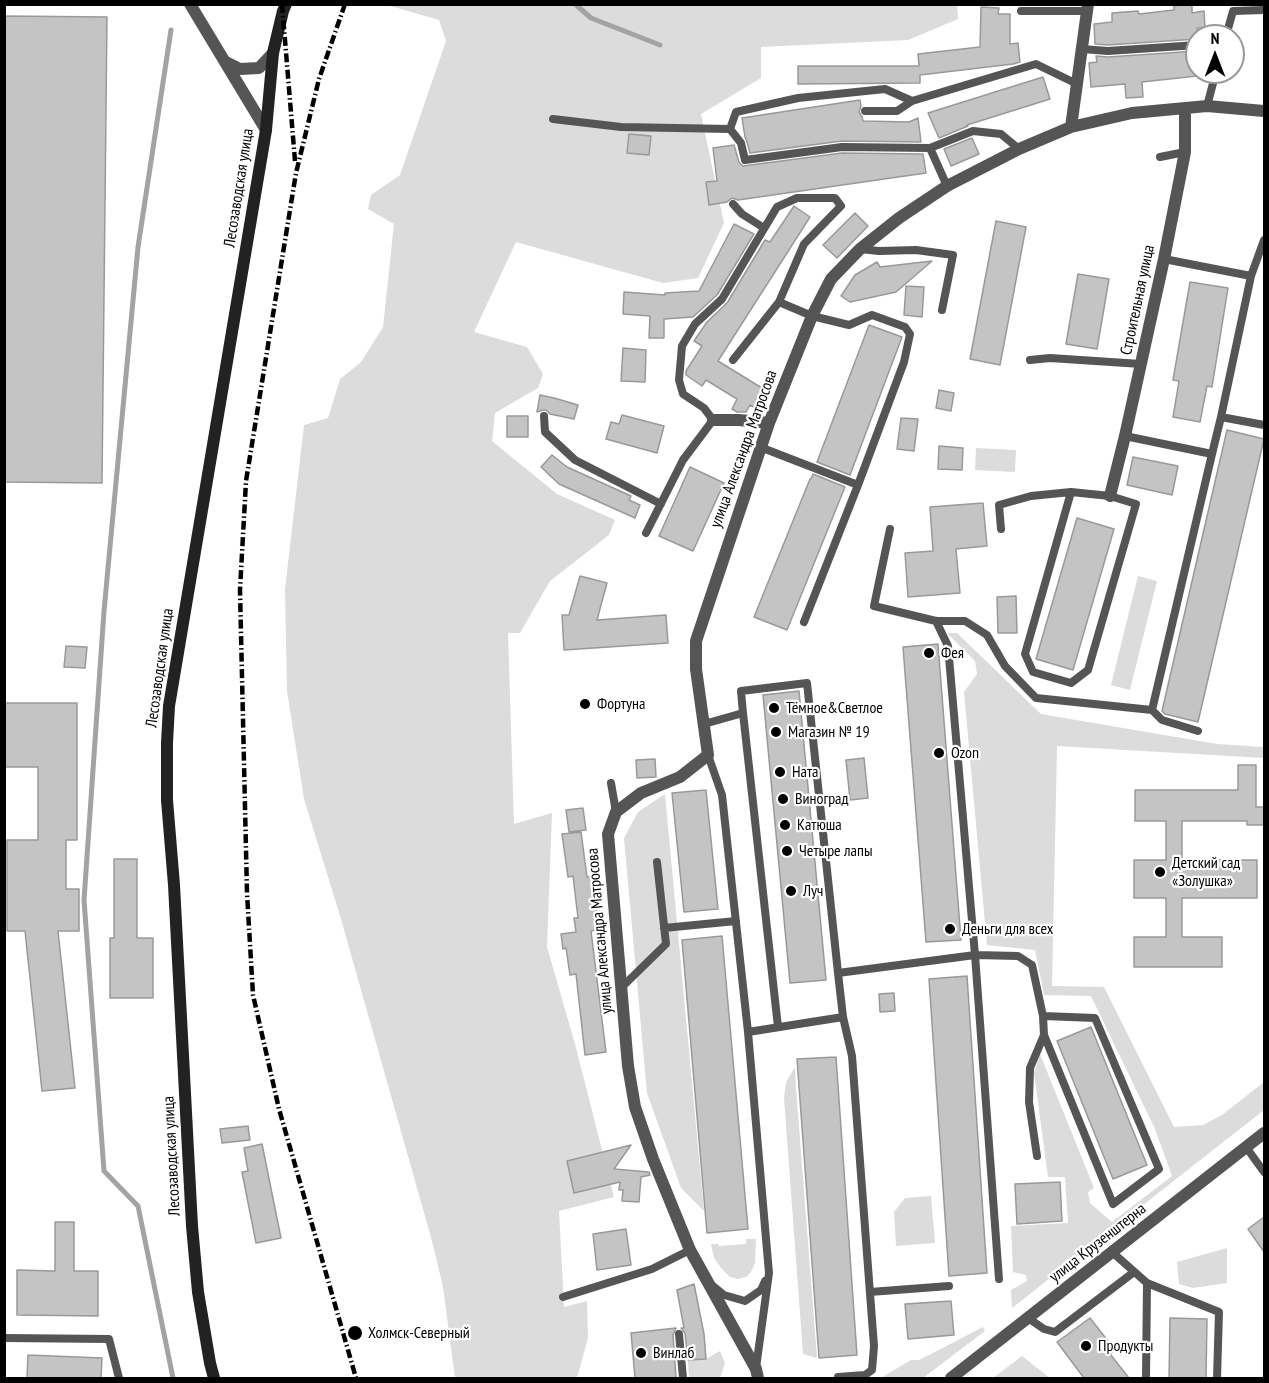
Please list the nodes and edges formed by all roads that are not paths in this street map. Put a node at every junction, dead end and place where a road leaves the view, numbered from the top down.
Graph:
1 (190, 4) edge
2 (286, 4) edge
3 (1088, 8) edge
4 (1264, 10) edge
5 (1021, 11) dead end
6 (1229, 24) edge
7 (1185, 46) edge
8 (1082, 49) junction
9 (273, 53) junction
10 (225, 61) junction
11 (1077, 84) junction
12 (1213, 84) edge
13 (912, 101) junction
14 (1207, 106) junction
15 (1185, 109) junction
16 (865, 111) dead end
17 (1264, 111) edge
18 (553, 119) dead end
19 (1071, 126) junction
20 (730, 129) junction
21 (266, 130) junction
22 (930, 148) junction
23 (1019, 149) junction
24 (1185, 152) junction
25 (1160, 157) dead end
26 (947, 186) junction
27 (733, 204) dead end
28 (764, 228) junction
29 (1264, 240) edge
30 (860, 249) junction
31 (1164, 259) junction
32 (1251, 276) junction
33 (780, 302) junction
34 (942, 310) dead end
35 (812, 316) junction
36 (733, 360) dead end
37 (1030, 360) dead end
38 (1141, 364) junction
39 (544, 416) dead end
40 (1221, 417) junction
41 (713, 420) junction
42 (769, 423) junction
43 (1264, 426) edge
44 (1125, 436) junction
45 (760, 447) junction
46 (1212, 454) junction
47 (858, 485) junction
48 (1071, 492) junction
49 (1110, 496) junction
50 (661, 504) junction
51 (890, 529) dead end
52 (1001, 529) dead end
53 (646, 533) dead end
54 (936, 621) junction
55 (804, 622) dead end
56 (1152, 710) junction
57 (743, 713) junction
58 (704, 724) junction
59 (1198, 731) dead end
60 (708, 756) junction
61 (611, 783) dead end
62 (616, 812) junction
63 (657, 862) dead end
64 (736, 921) junction
65 (664, 928) junction
66 (975, 955) junction
67 (838, 973) junction
68 (621, 988) junction
69 (1043, 1016) junction
70 (843, 1017) junction
71 (778, 1027) junction
72 (748, 1032) junction
73 (1044, 1035) junction
74 (1264, 1133) edge
75 (1246, 1147) junction
76 (1037, 1156) dead end
77 (1264, 1172) edge
78 (690, 1250) junction
79 (1113, 1252) junction
80 (1134, 1272) junction
81 (769, 1273) junction
82 (706, 1279) junction
83 (999, 1279) dead end
84 (1147, 1283) junction
85 (949, 1287) dead end
86 (870, 1292) junction
87 (563, 1297) dead end
88 (1028, 1318) junction
89 (679, 1334) dead end
90 (4, 1338) edge
91 (757, 1374) edge
92 (838, 1377) edge
93 (119, 1378) edge
94 (214, 1378) edge
95 (683, 1378) edge
96 (951, 1378) edge
97 (1146, 1378) edge
98 (1218, 1378) edge

1 - 10 street
2 - 9 main road, Лесозаводская улица
3 - 5 lane
3 - 8 street
4 - 6 lane
7 - 8 lane
8 - 11 street
9 - 10 street
9 - 21 main road, Лесозаводская улица
10 - 21 street
11 - 13 lane
11 - 19 street
12 - 14 lane
13 - 16 lane
13 - 20 lane
14 - 15 street, улица Александра Матросова
14 - 17 street, улица Александра Матросова
15 - 19 street, улица Александра Матросова
15 - 24 street, Строительная улица
18 - 20 lane
19 - 23 street, улица Александра Матросова
20 - 22 lane
21 - 94 main road, Лесозаводская улица
22 - 23 lane
22 - 26 lane
23 - 26 street, улица Александра Матросова
24 - 25 lane
24 - 31 street, Строительная улица
26 - 30 street, улица Александра Матросова
27 - 28 lane
28 - 33 lane
28 - 41 lane
29 - 32 lane
30 - 34 lane
30 - 35 street, улица Александра Матросова
31 - 32 lane
31 - 38 street, Строительная улица
32 - 40 lane
33 - 35 lane
33 - 36 lane
35 - 42 street, улица Александра Матросова
35 - 47 lane
37 - 38 lane
38 - 44 street, Строительная улица
39 - 50 lane
40 - 43 lane
40 - 46 lane
41 - 42 street
41 - 50 lane
42 - 45 street, улица Александра Матросова
44 - 46 lane
44 - 49 street, Строительная улица
45 - 47 lane
45 - 58 street, улица Александра Матросова
46 - 56 lane
47 - 55 lane
48 - 49 lane
48 - 49 lane
48 - 52 lane
50 - 53 lane
51 - 54 lane
54 - 56 lane
54 - 66 lane
56 - 59 lane
57 - 58 lane
57 - 67 lane
57 - 71 lane
58 - 60 street, улица Александра Матросова
60 - 62 street
60 - 64 lane
61 - 62 lane
62 - 68 street, улица Александра Матросова
63 - 65 lane
64 - 65 lane
64 - 72 lane
65 - 68 lane
66 - 67 lane
66 - 69 lane
66 - 83 lane
67 - 70 lane
68 - 78 street, улица Александра Матросова
69 - 73 lane
69 - 73 lane
70 - 71 lane
70 - 86 lane
71 - 72 lane
72 - 81 lane
73 - 76 lane
74 - 75 street, улица Крузенштерна
75 - 77 lane
75 - 79 street, улица Крузенштерна
78 - 82 street, улица Александра Матросова
78 - 87 lane
79 - 80 lane
79 - 88 street, улица Крузенштерна
80 - 84 lane
80 - 88 lane
81 - 82 lane
81 - 91 lane
82 - 91 street, улица Александра Матросова
84 - 97 lane
84 - 98 lane
85 - 86 lane
86 - 92 lane
88 - 96 street, улица Крузенштерна
89 - 95 lane
90 - 93 lane

